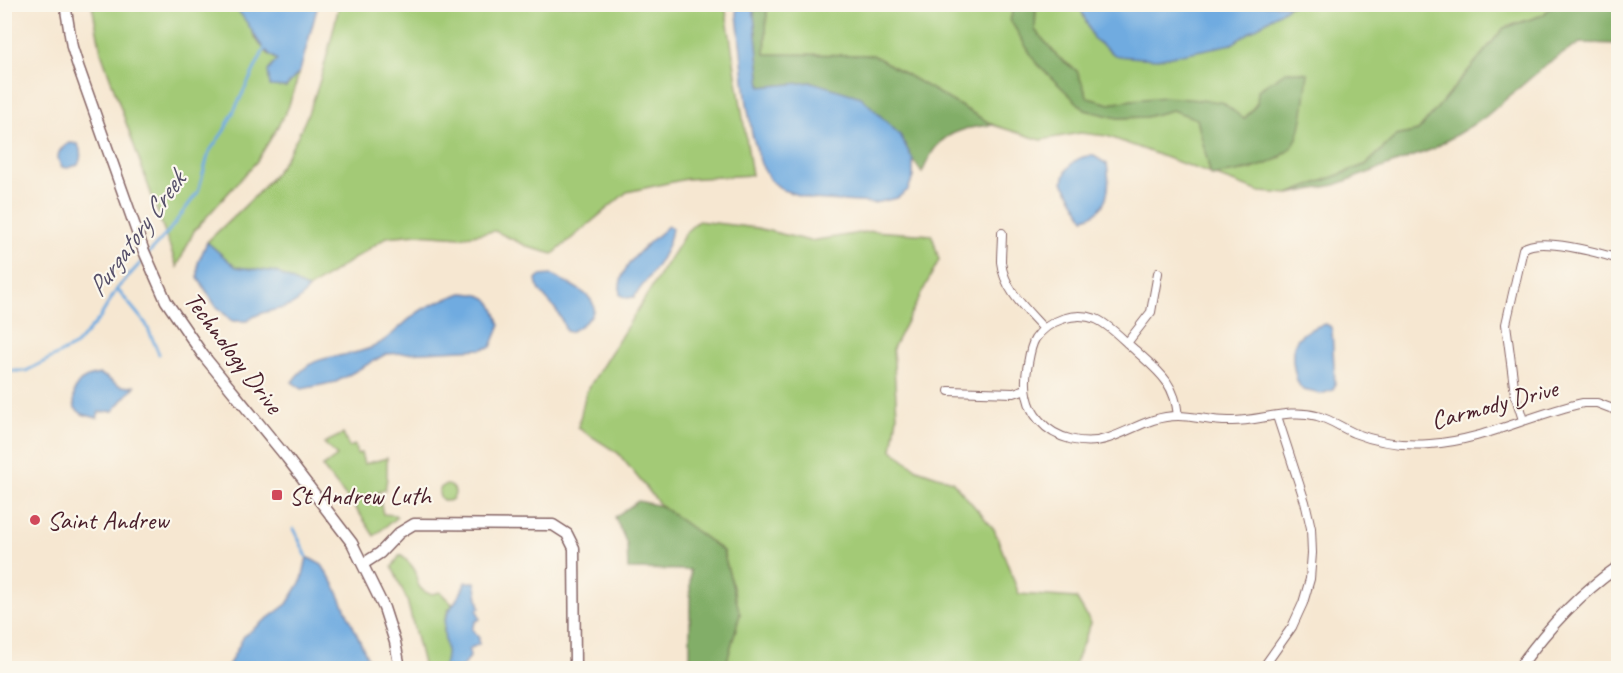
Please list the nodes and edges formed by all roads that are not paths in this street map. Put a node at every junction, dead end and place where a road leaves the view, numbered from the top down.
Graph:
1 (65, 4) edge
2 (1002, 233) dead end
3 (1618, 259) edge
4 (1158, 273) dead end
5 (1044, 329) junction
6 (1127, 343) junction
7 (1026, 389) junction
8 (949, 391) dead end
9 (1618, 411) edge
10 (1178, 416) junction
11 (1277, 416) junction
12 (1523, 420) junction
13 (363, 564) junction
14 (1618, 567) edge
15 (400, 669) edge
16 (575, 669) edge
17 (1263, 669) edge
18 (1519, 669) edge

1 - 13 street, Technology Drive
2 - 5 street
3 - 12 street
4 - 6 street
5 - 6 street
5 - 7 street
6 - 10 street
7 - 8 street
7 - 10 street
9 - 12 street, Carmody Drive
10 - 11 street, Carmody Drive
11 - 12 street, Carmody Drive
11 - 17 street
13 - 15 street, Technology Drive
13 - 16 street
14 - 18 street

